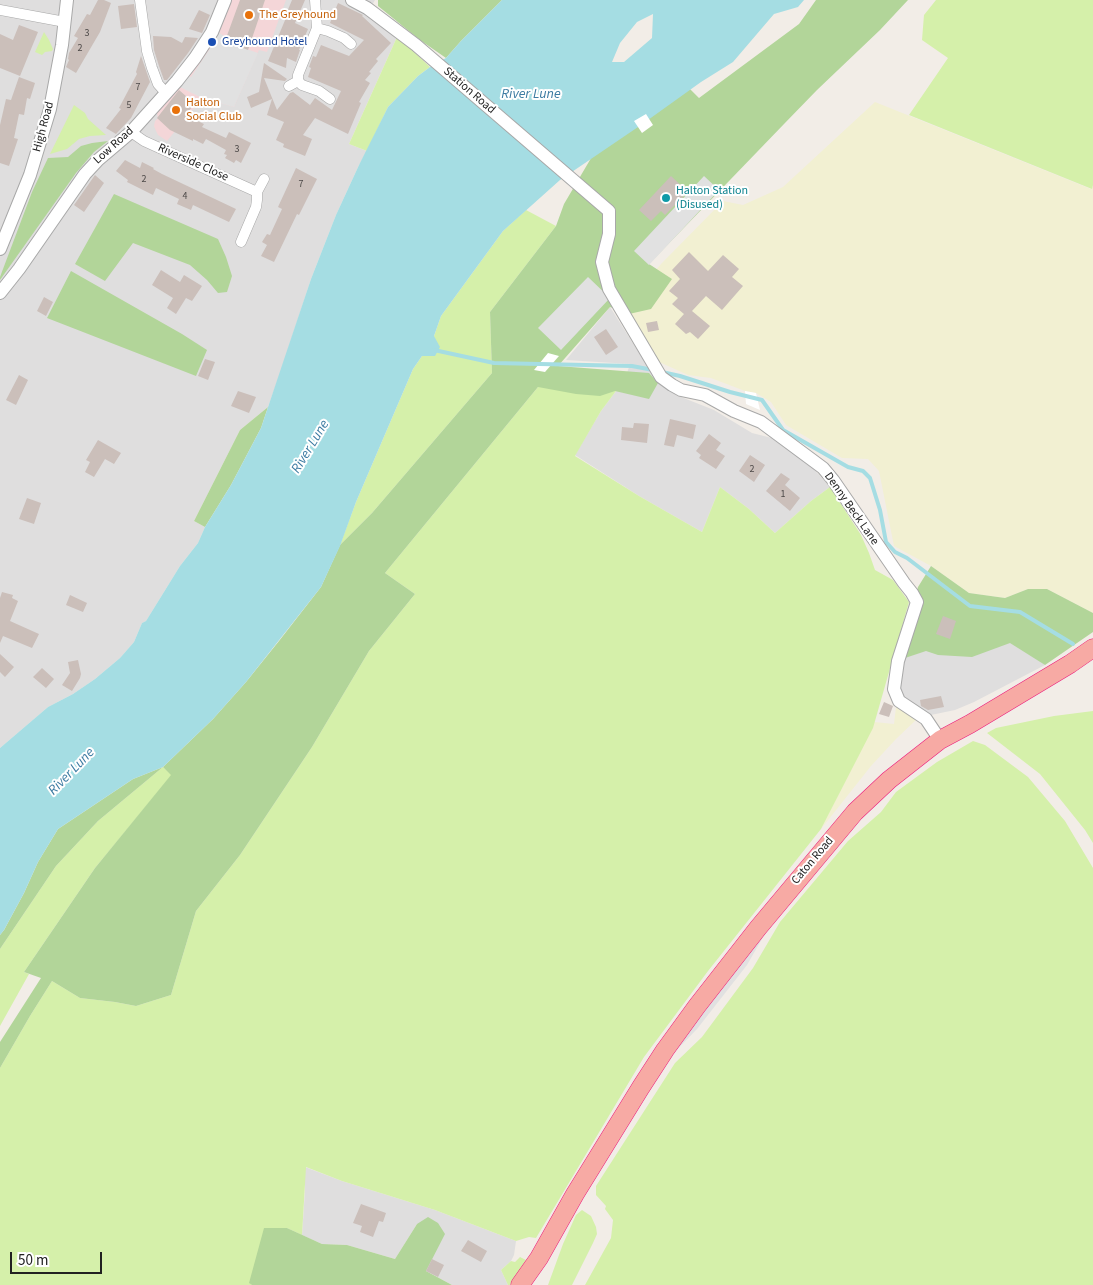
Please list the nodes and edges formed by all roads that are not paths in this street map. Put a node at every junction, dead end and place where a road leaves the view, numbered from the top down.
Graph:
1 (67, 0) edge
2 (140, 0) edge
3 (225, 0) edge
4 (315, 0) edge
5 (356, 1) edge
6 (0, 10) edge
7 (65, 22) junction
8 (317, 28) junction
9 (351, 44) dead end
10 (166, 93) junction
11 (330, 99) dead end
12 (131, 132) junction
13 (264, 179) dead end
14 (582, 188) joint
15 (257, 192) junction
16 (240, 242) dead end
17 (0, 249) edge
18 (0, 292) edge
19 (1093, 648) edge
20 (940, 740) junction
21 (540, 1258) junction
22 (520, 1285) edge
23 (532, 1285) edge

1 - 7 street, High Road
2 - 10 street
3 - 10 street, Low Road
4 - 8 street
5 - 14 street, Station Road
6 - 7 street
7 - 17 street, High Road
8 - 9 street
8 - 11 street
10 - 12 street, Low Road
12 - 15 street, Riverside Close
12 - 18 street, Low Road
13 - 15 street
14 - 20 street, Denny Beck Lane
15 - 16 street
19 - 20 highway, Caton Road
20 - 21 highway, Caton Road
21 - 22 highway
21 - 23 highway

